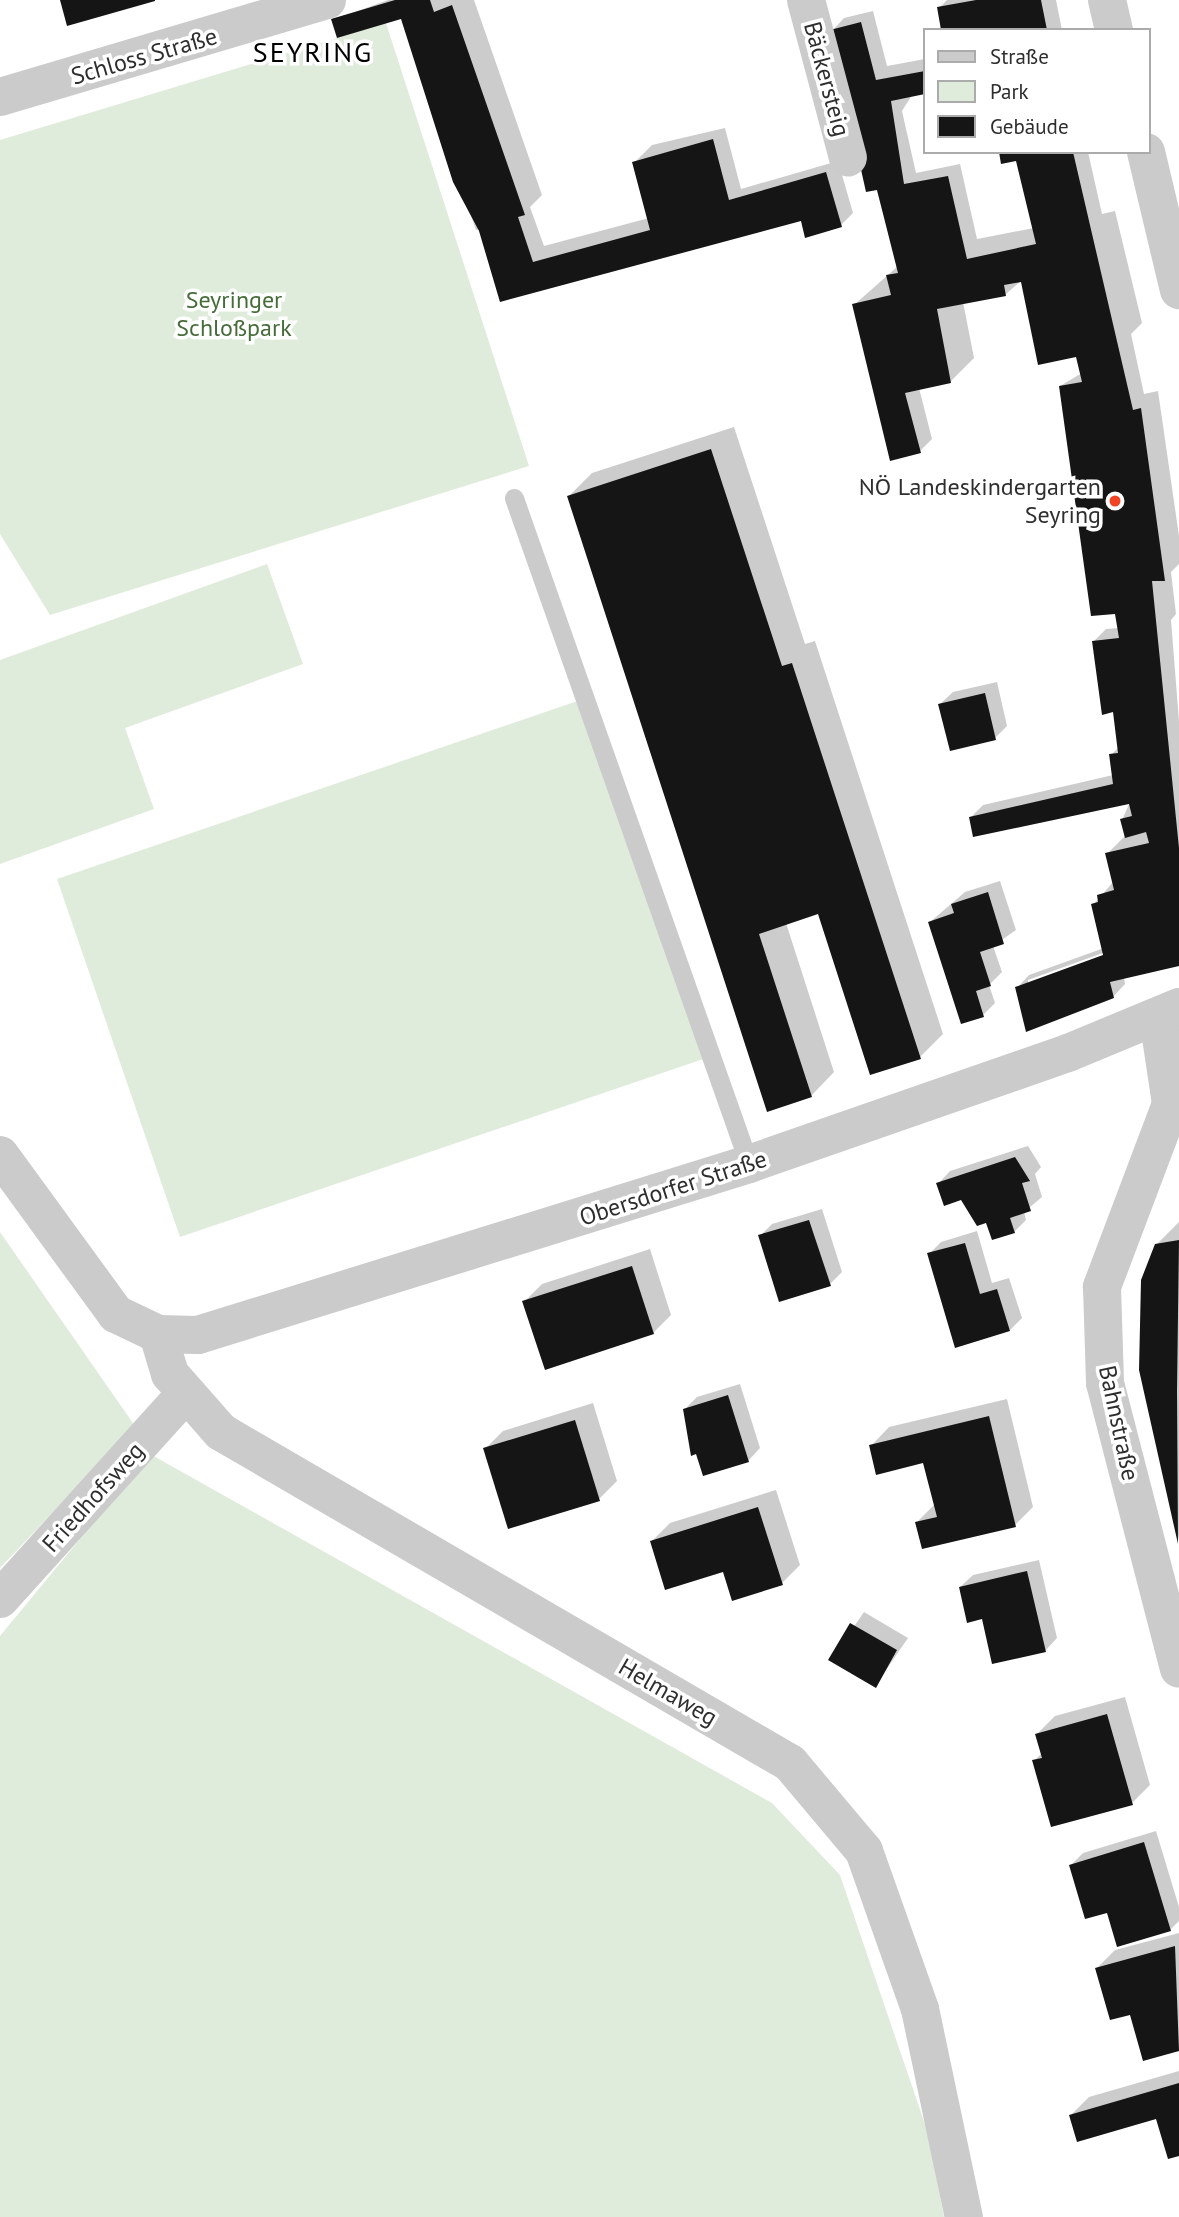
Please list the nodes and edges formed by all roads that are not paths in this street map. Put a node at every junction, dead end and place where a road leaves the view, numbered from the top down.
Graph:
1 (327, 0) edge
2 (806, 0) edge
3 (1107, 0) edge
4 (237, 14) edge
5 (1114, 28) edge
6 (0, 97) edge
7 (1146, 154) edge
8 (848, 158) dead end
9 (1179, 290) edge
10 (514, 498) dead end
11 (1169, 1012) edge
12 (0, 1155) edge
13 (749, 1164) junction
14 (158, 1334) junction
15 (185, 1394) junction
16 (0, 1599) edge
17 (1179, 1669) edge
18 (964, 2217) edge

1 - 4 street, Schloss Straße
2 - 8 street, Bäckersteig
3 - 5 street
4 - 6 street, Schloss Straße
7 - 9 street
10 - 13 lane
11 - 13 street, Obersdorfer Straße
11 - 17 street, Bahnstraße
12 - 14 street
13 - 14 street, Obersdorfer Straße
14 - 15 street, Helmaweg
15 - 16 street, Friedhofsweg
15 - 18 street, Helmaweg

